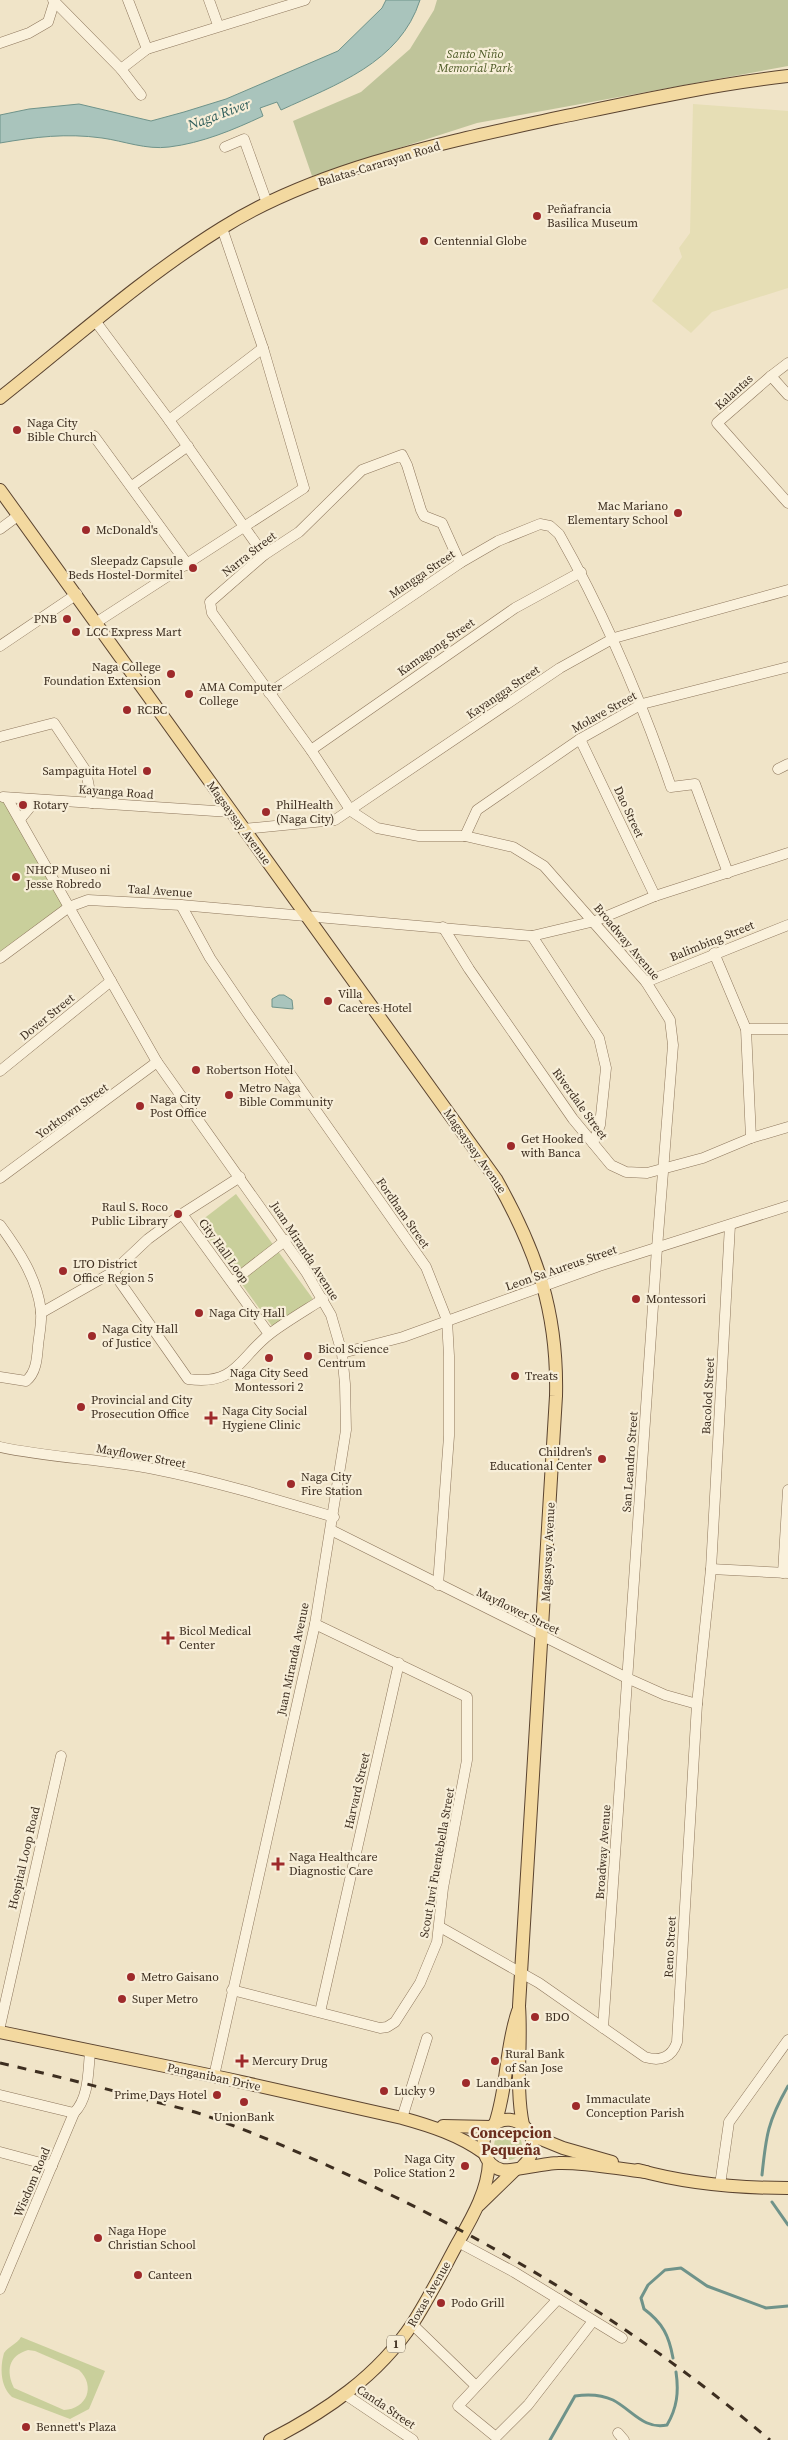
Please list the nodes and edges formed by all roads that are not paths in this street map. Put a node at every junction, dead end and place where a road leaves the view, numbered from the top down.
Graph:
1 (128, 0) edge
2 (208, 0) edge
3 (56, 1) edge
4 (299, 1) edge
5 (218, 26) junction
6 (0, 43) edge
7 (147, 49) junction
8 (121, 69) junction
9 (788, 76) edge
10 (141, 95) dead end
11 (225, 147) dead end
12 (266, 203) junction
13 (222, 228) junction
14 (96, 322) junction
15 (263, 348) junction
16 (788, 363) edge
17 (770, 376) junction
18 (788, 395) edge
19 (0, 398) edge
20 (169, 420) junction
21 (94, 436) dead end
22 (188, 446) junction
23 (132, 486) junction
24 (0, 490) edge
25 (788, 503) edge
26 (19, 515) junction
27 (245, 527) junction
28 (0, 529) edge
29 (264, 555) junction
30 (460, 563) junction
31 (188, 565) junction
32 (581, 572) junction
33 (788, 590) edge
34 (77, 594) junction
35 (97, 622) junction
36 (614, 638) junction
37 (0, 646) edge
38 (788, 667) edge
39 (269, 693) junction
40 (642, 704) junction
41 (0, 737) edge
42 (580, 739) junction
43 (311, 750) junction
44 (3, 797) edge
45 (36, 800) junction
46 (92, 803) junction
47 (351, 811) junction
48 (230, 812) junction
49 (20, 818) junction
50 (243, 829) junction
51 (465, 836) junction
52 (788, 853) edge
53 (728, 873) junction
54 (655, 896) junction
55 (182, 905) junction
56 (69, 907) junction
57 (307, 917) junction
58 (595, 921) junction
59 (788, 924) edge
60 (443, 927) junction
61 (532, 936) junction
62 (714, 953) junction
63 (0, 958) edge
64 (110, 981) junction
65 (646, 982) junction
66 (746, 1029) junction
67 (788, 1029) edge
68 (157, 1062) junction
69 (0, 1071) edge
70 (788, 1127) edge
71 (751, 1138) junction
72 (592, 1143) junction
73 (664, 1169) junction
74 (0, 1178) edge
75 (240, 1178) junction
76 (788, 1206) edge
77 (182, 1214) junction
78 (0, 1225) edge
79 (730, 1225) junction
80 (286, 1240) junction
81 (657, 1248) junction
82 (113, 1272) junction
83 (232, 1282) junction
84 (544, 1287) junction
85 (323, 1299) junction
86 (41, 1313) junction
87 (447, 1320) junction
88 (269, 1334) junction
89 (342, 1353) junction
90 (0, 1377) edge
91 (0, 1447) edge
92 (788, 1490) edge
93 (334, 1517) junction
94 (332, 1530) junction
95 (711, 1569) junction
96 (785, 1573) edge
97 (438, 1585) junction
98 (315, 1624) junction
99 (543, 1637) junction
100 (399, 1663) junction
101 (627, 1678) junction
102 (697, 1704) junction
103 (61, 1756) dead end
104 (440, 1927) junction
105 (521, 1975) junction
106 (232, 1990) junction
107 (519, 2006) junction
108 (320, 2012) junction
109 (0, 2026) edge
110 (604, 2028) junction
111 (0, 2032) edge
112 (427, 2038) dead end
113 (788, 2040) edge
114 (90, 2052) junction
115 (214, 2076) junction
116 (0, 2095) edge
117 (74, 2113) junction
118 (402, 2118) junction
119 (428, 2125) junction
120 (493, 2126) junction
121 (527, 2130) junction
122 (0, 2152) edge
123 (486, 2157) junction
124 (52, 2166) junction
125 (518, 2168) junction
126 (646, 2172) junction
127 (720, 2185) junction
128 (788, 2188) edge
129 (477, 2206) junction
130 (458, 2242) junction
131 (0, 2289) edge
132 (558, 2299) junction
133 (593, 2321) junction
134 (412, 2324) junction
135 (622, 2338) dead end
136 (476, 2386) junction
137 (346, 2395) junction
138 (270, 2440) edge
139 (413, 2440) edge

1 - 7 street
2 - 5 street
3 - 6 street
3 - 8 street
4 - 5 street
5 - 7 street
7 - 8 street
8 - 10 street
9 - 12 main road, Balatas-Cararayan Road
11 - 12 street
12 - 13 main road, Balatas-Cararayan Road
13 - 14 main road, Balatas-Cararayan Road
13 - 15 street
14 - 19 main road, Balatas-Cararayan Road
14 - 20 street
15 - 20 street
15 - 27 street
16 - 17 street
17 - 18 street, Kalantas
17 - 25 street, Kalantas
20 - 22 street
21 - 23 street
22 - 23 street
22 - 27 street
23 - 31 street
24 - 26 main road, Magsaysay Avenue
26 - 28 street
26 - 34 main road, Magsaysay Avenue
27 - 29 street
27 - 31 street
29 - 30 street, Narra Street
29 - 39 street, Narra Street
30 - 32 street, Mangga Street
30 - 39 street, Mangga Street
31 - 35 street
32 - 36 street
32 - 43 street, Kamagong Street
33 - 36 street, Kayangga Street
34 - 35 main road, Magsaysay Avenue
34 - 37 street
35 - 48 main road, Magsaysay Avenue
36 - 40 street
36 - 47 street, Kayangga Street
38 - 40 street, Molave Street
39 - 43 street, Narra Street
40 - 42 street, Molave Street
40 - 53 street
41 - 46 street
42 - 51 street, Molave Street
42 - 54 street, Dao Street
43 - 47 street, Narra Street
44 - 45 street, Kayanga Road
44 - 49 street, Juan Miranda Avenue
45 - 46 street, Kayanga Road
45 - 49 street
46 - 48 street, Kayanga Road
47 - 50 street, Kayangga Street
47 - 51 street, Broadway Avenue
48 - 50 main road, Magsaysay Avenue
49 - 56 street, Juan Miranda Avenue
50 - 57 main road, Magsaysay Avenue
51 - 58 street, Broadway Avenue
52 - 53 street, Taal Avenue
53 - 54 street, Taal Avenue
54 - 58 street, Taal Avenue
55 - 56 street, Taal Avenue
55 - 57 street, Taal Avenue
55 - 87 street, Fordham Street
56 - 63 street, Taal Avenue
56 - 64 street, Juan Miranda Avenue
57 - 60 street, Taal Avenue
57 - 84 main road, Magsaysay Avenue
58 - 61 street, Taal Avenue
58 - 65 street, Broadway Avenue
59 - 62 street, Balimbing Street
60 - 61 street, Taal Avenue
60 - 72 street, Riverdale Street
61 - 72 street
62 - 65 street, Balimbing Street
62 - 66 street
64 - 68 street, Juan Miranda Avenue
64 - 69 street, Dover Street
65 - 73 street, Broadway Avenue
66 - 67 street
66 - 71 street
68 - 74 street, Yorktown Street
68 - 75 street, Juan Miranda Avenue
70 - 71 street, Riverdale Street
71 - 73 street, Riverdale Street
72 - 73 street, Riverdale Street
73 - 81 street, Broadway Avenue
75 - 77 street, City Hall Loop
75 - 80 street, Juan Miranda Avenue
76 - 79 street, Leon Sa Aureus Street
77 - 82 street
77 - 83 street, City Hall Loop
78 - 86 street
79 - 81 street, Leon Sa Aureus Street
79 - 95 street, Bacolod Street
80 - 83 street
80 - 85 street, Juan Miranda Avenue
81 - 84 street, Leon Sa Aureus Street
81 - 101 street, San Leandro Street
82 - 86 street
82 - 88 street
83 - 88 street, City Hall Loop
84 - 87 street, Leon Sa Aureus Street
84 - 99 main road, Magsaysay Avenue
85 - 88 street
85 - 89 street, Juan Miranda Avenue
86 - 90 street
87 - 89 street, Leon Sa Aureus Street
87 - 97 street, Fordham Street
89 - 93 street, Juan Miranda Avenue
91 - 93 street, Mayflower Street
92 - 96 street
93 - 94 street, Juan Miranda Avenue
94 - 97 street, Mayflower Street
94 - 98 street, Juan Miranda Avenue
95 - 96 street
95 - 102 street, Reno Street
97 - 99 street, Mayflower Street
98 - 100 street, Scout Juvi Fuentebella Street
98 - 106 street, Juan Miranda Avenue
99 - 101 street, Mayflower Street
99 - 105 main road, Magsaysay Avenue
100 - 104 street, Scout Juvi Fuentebella Street
100 - 108 street, Harvard Street
101 - 102 street, Mayflower Street
101 - 110 street, Broadway Avenue
102 - 110 street, Reno Street
103 - 109 street, Hospital Loop Road
104 - 105 street, Reno Street
104 - 108 street, Scout Juvi Fuentebella Street
105 - 107 main road, Magsaysay Avenue
105 - 110 street, Reno Street
106 - 108 street, Scout Juvi Fuentebella Street
106 - 115 street, Juan Miranda Avenue
107 - 120 main road, Magsaysay Avenue
107 - 121 main road, Magsaysay Avenue
111 - 114 main road, Panganiban Drive
112 - 118 street
113 - 127 street
114 - 115 main road, Panganiban Drive
114 - 117 street, Wisdom Road
115 - 118 main road, Panganiban Drive
116 - 117 street
117 - 124 street, Wisdom Road
118 - 119 main road, Panganiban Drive
119 - 120 main road, Panganiban Drive
119 - 123 main road, Panganiban Drive
120 - 121 main road
120 - 123 main road, 1
121 - 125 main road, 1
121 - 126 main road
122 - 124 street
123 - 125 main road
123 - 129 main road, Roxas Avenue / 1
124 - 131 street, Wisdom Road
125 - 126 main road
125 - 129 main road, Roxas Avenue / 1
126 - 127 main road
127 - 128 main road
129 - 130 main road, Roxas Avenue / 1
130 - 132 street
130 - 134 main road, Roxas Avenue / 1
132 - 133 street
132 - 136 street
133 - 135 street
133 - 136 street
134 - 136 street
134 - 137 main road, Roxas Avenue / 1
137 - 138 main road, Roxas Avenue / 1
137 - 139 street, Canda Street

